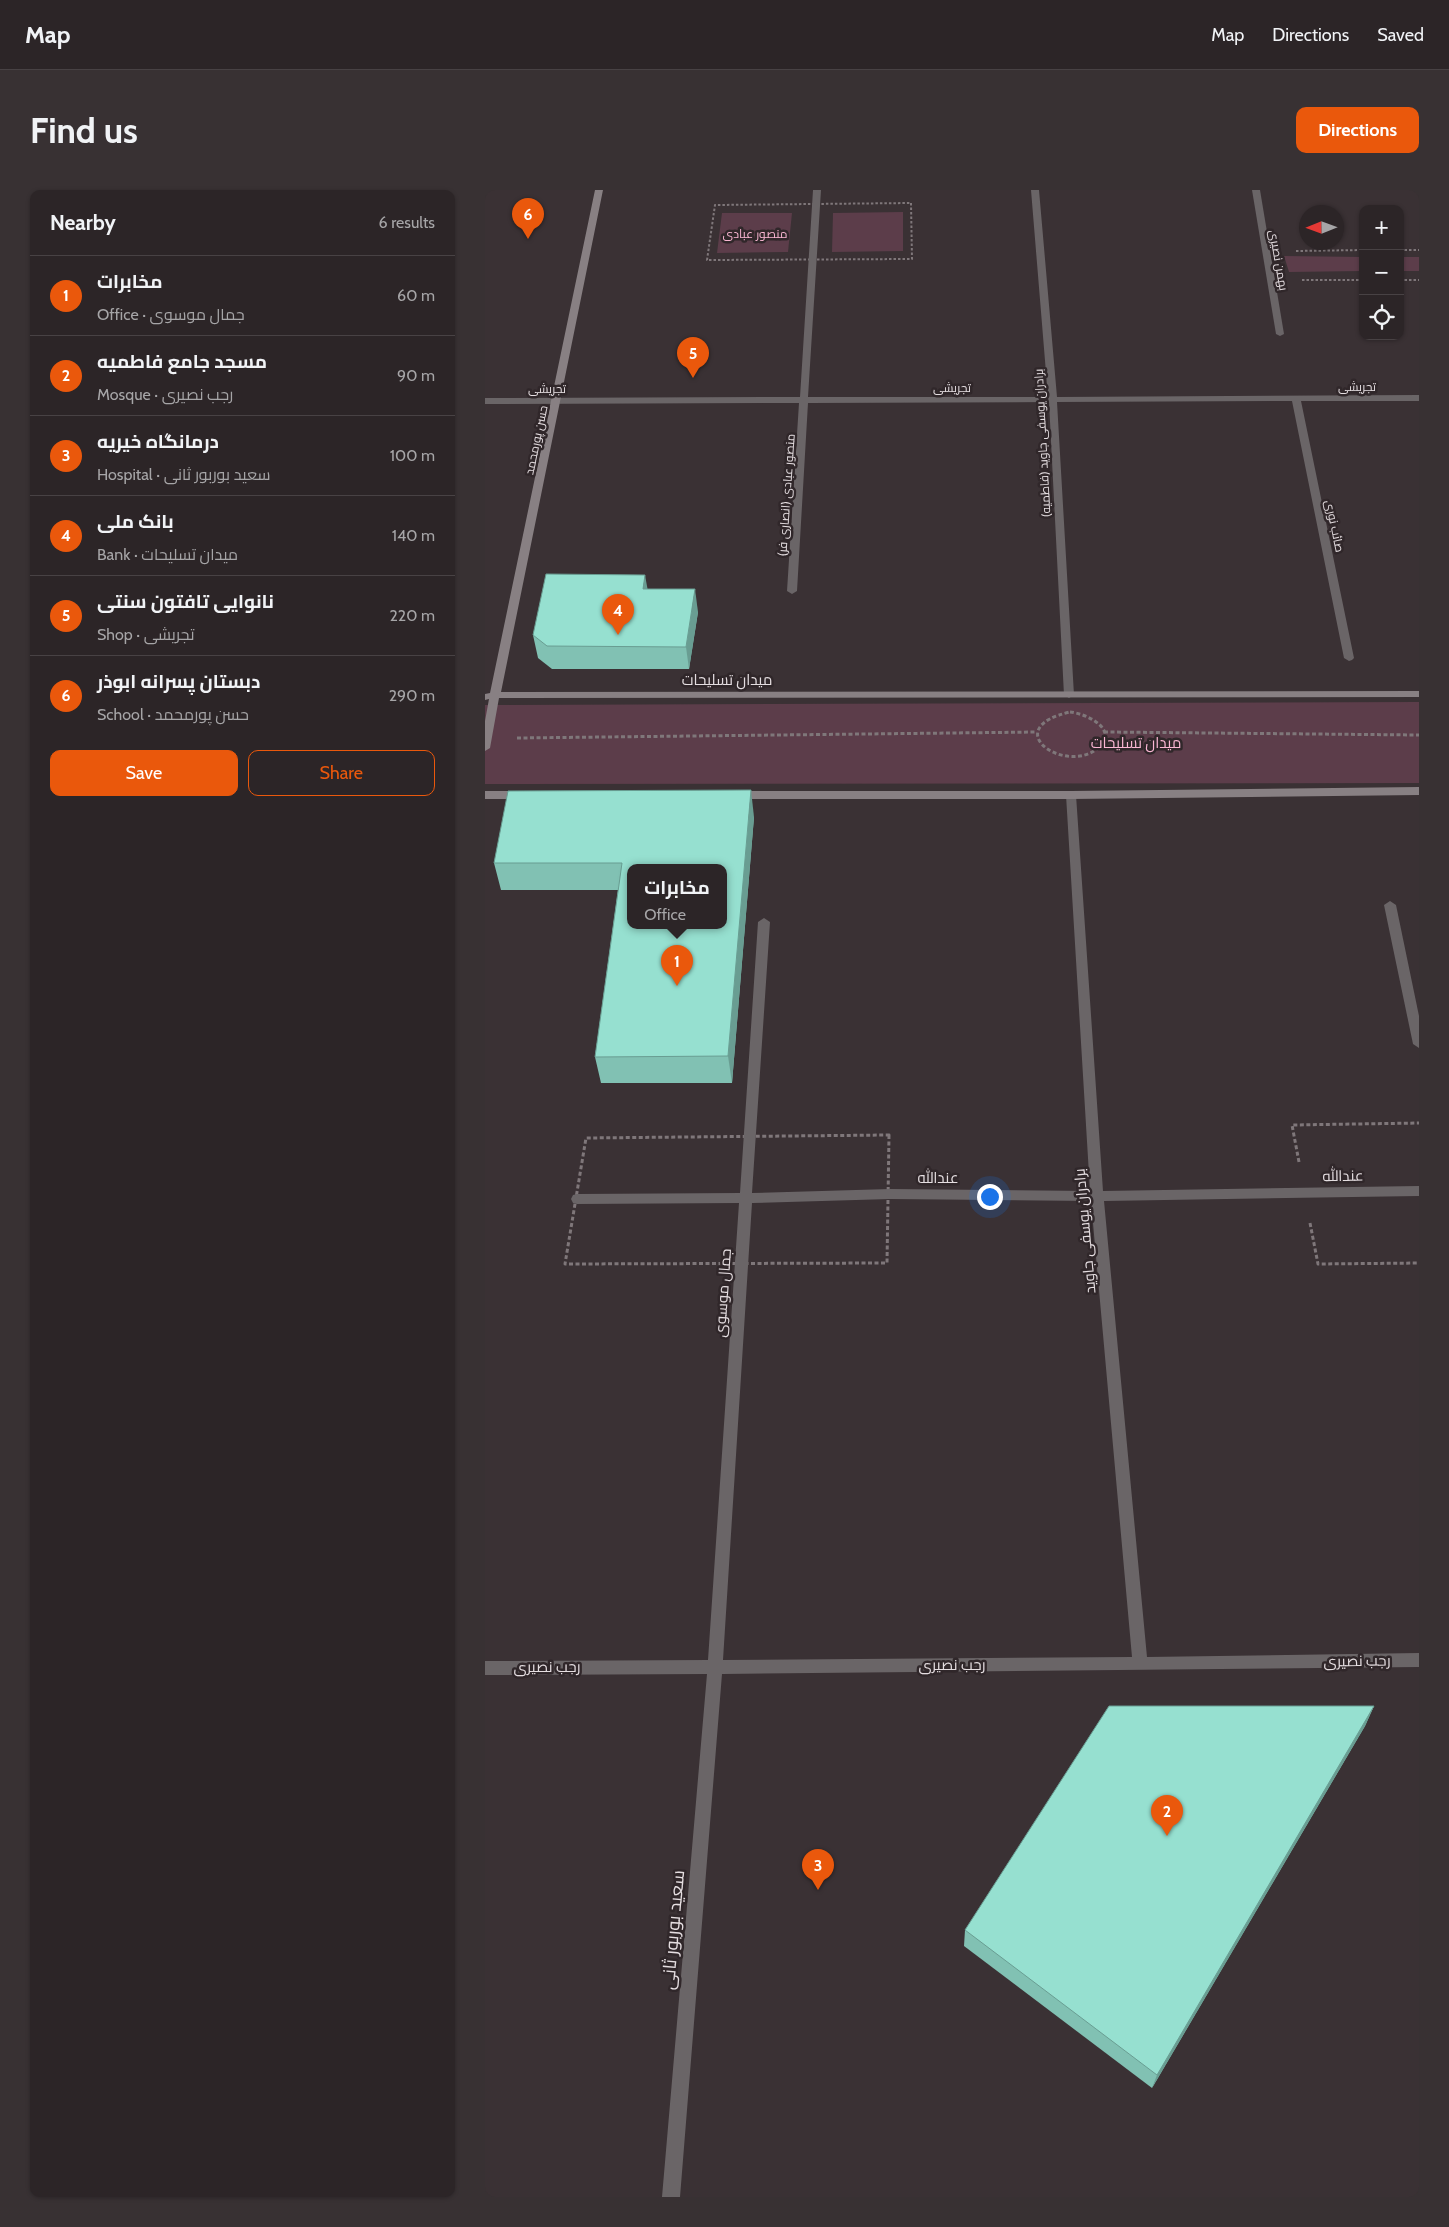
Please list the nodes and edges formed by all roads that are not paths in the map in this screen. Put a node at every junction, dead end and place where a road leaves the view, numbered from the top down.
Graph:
1 (599, 190) edge
2 (817, 190) edge
3 (1035, 190) edge
4 (1256, 190) edge
5 (1281, 334) dead end
6 (1419, 398) edge
7 (1053, 399) junction
8 (1296, 399) junction
9 (804, 400) junction
10 (485, 401) edge
11 (557, 401) junction
12 (792, 591) dead end
13 (1349, 658) dead end
14 (1419, 694) edge
15 (1069, 695) junction
16 (490, 696) edge
17 (486, 744) edge
18 (1419, 792) edge
19 (485, 795) edge
20 (535, 795) edge
21 (723, 795) edge
22 (1071, 795) junction
23 (1390, 905) dead end
24 (764, 922) dead end
25 (1419, 1044) edge
26 (1419, 1191) edge
27 (1097, 1196) junction
28 (745, 1198) junction
29 (577, 1199) dead end
30 (1419, 1660) edge
31 (1140, 1664) junction
32 (715, 1667) junction
33 (485, 1668) edge
34 (671, 2197) edge

1 - 11 street, حسن پورمحمد
2 - 9 street
3 - 7 street, برادران یوسفی جاوید (فاطمیه)
4 - 5 street, بهمن نصیری
6 - 8 street, تجریشی
7 - 8 street, تجریشی
7 - 9 street, تجریشی
7 - 15 street, برادران یوسفی جاوید (فاطمیه)
8 - 13 street, صائب نوری
9 - 11 street, تجریشی
9 - 12 street, منصور عبادی (انصاری فر)
10 - 11 street, تجریشی
11 - 16 street, حسن پورمحمد
14 - 15 street, میدان تسلیحات
15 - 16 street, میدان تسلیحات
16 - 17 street, حسن پورمحمد
18 - 22 street
19 - 20 street
21 - 22 street
22 - 27 street, برادران یوسفی جاوید
23 - 25 street
24 - 28 street, جمال موسوی
26 - 27 street, عندالله
27 - 28 street, عندالله
27 - 31 street, برادران یوسفی جاوید
28 - 29 street, عندالله
28 - 32 street, جمال موسوی
30 - 31 street, رجب نصیری
31 - 32 street, رجب نصیری
32 - 33 street, رجب نصیری
32 - 34 street, سعید بوربور ثانی

